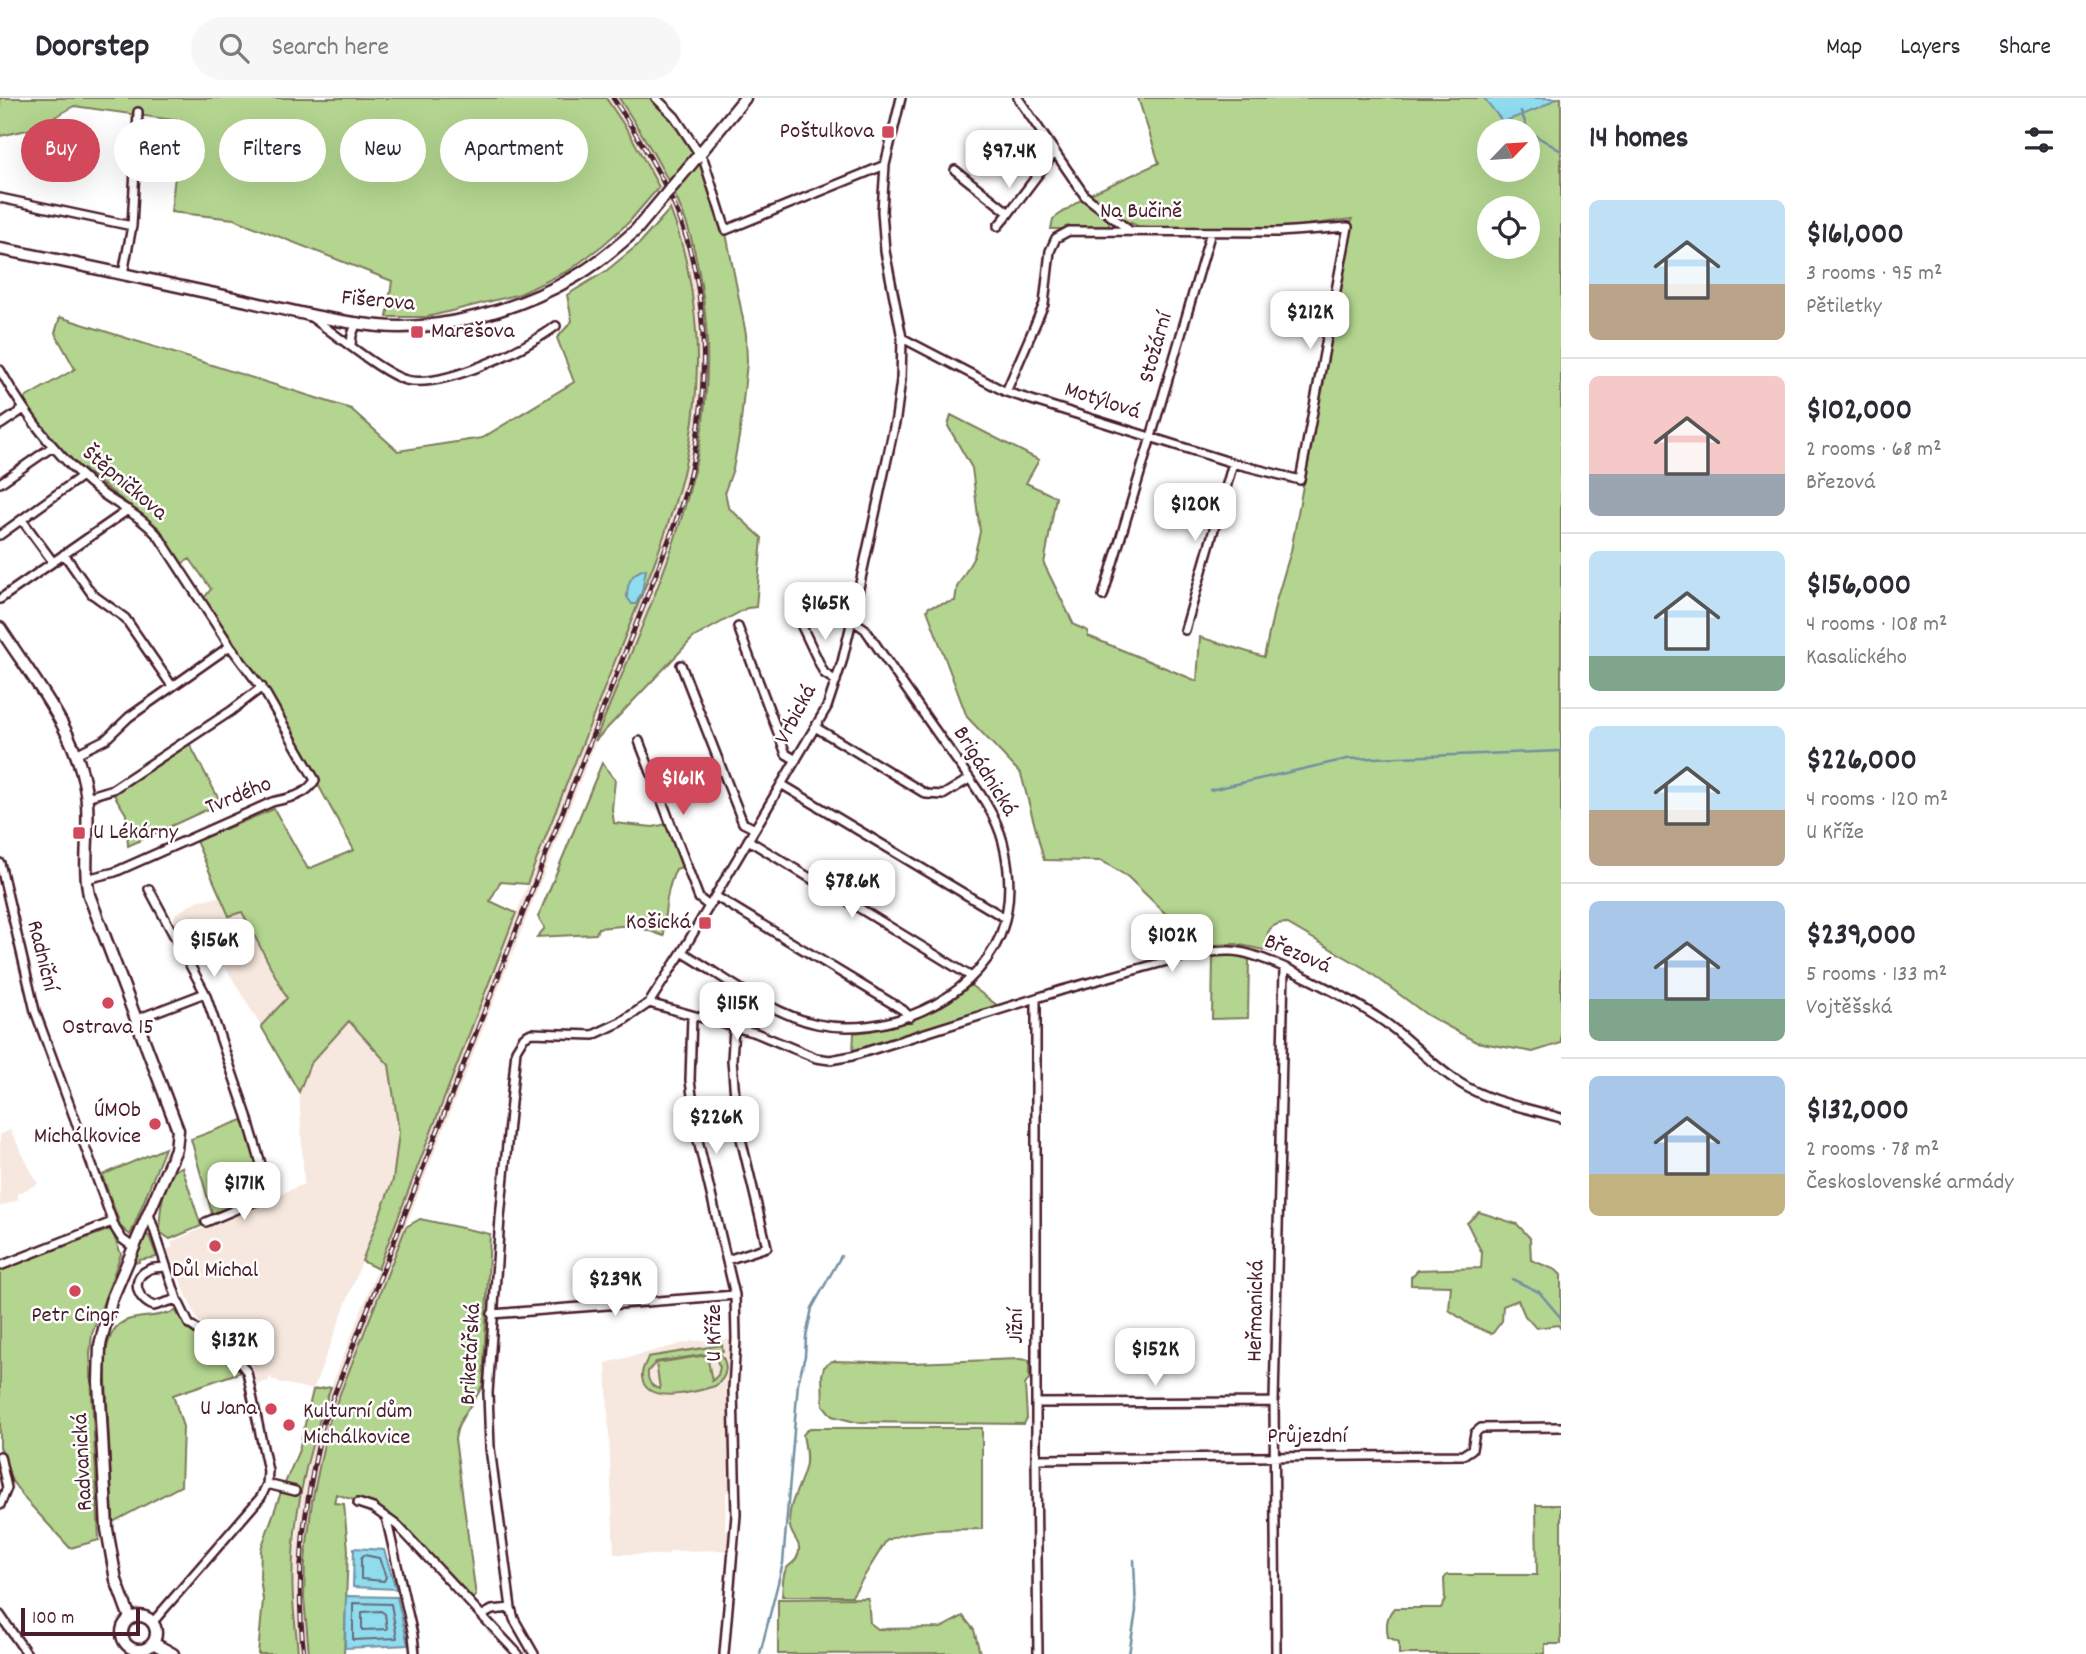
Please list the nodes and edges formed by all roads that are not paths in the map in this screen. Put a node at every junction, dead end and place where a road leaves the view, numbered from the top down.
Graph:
1 (656, 98) edge
2 (745, 98) edge
3 (901, 98) edge
4 (1018, 98) edge
5 (138, 111) dead end
6 (1055, 152) junction
7 (698, 155) junction
8 (885, 165) junction
9 (956, 170) dead end
10 (0, 198) edge
11 (1009, 213) junction
12 (132, 226) junction
13 (999, 226) dead end
14 (1130, 231) junction
15 (1211, 232) junction
16 (0, 249) edge
17 (123, 274) junction
18 (308, 314) junction
19 (357, 323) junction
20 (555, 326) dead end
21 (902, 338) junction
22 (351, 345) junction
23 (0, 371) edge
24 (1006, 391) junction
25 (24, 410) junction
26 (0, 425) edge
27 (1152, 438) junction
28 (52, 447) junction
29 (1233, 463) junction
30 (82, 476) junction
31 (1300, 480) joint
32 (0, 483) edge
33 (128, 510) junction
34 (22, 520) junction
35 (0, 535) edge
36 (64, 554) junction
37 (52, 562) junction
38 (1103, 596) dead end
39 (0, 597) edge
40 (797, 616) dead end
41 (852, 620) junction
42 (737, 626) dead end
43 (0, 628) edge
44 (1185, 630) dead end
45 (230, 646) junction
46 (681, 665) dead end
47 (836, 681) junction
48 (172, 686) junction
49 (262, 687) junction
50 (270, 699) joint
51 (815, 727) junction
52 (639, 741) dead end
53 (76, 754) junction
54 (796, 760) junction
55 (969, 779) junction
56 (781, 784) junction
57 (87, 797) junction
58 (755, 829) junction
59 (748, 839) junction
60 (0, 863) edge
61 (86, 879) junction
62 (149, 889) dead end
63 (715, 896) junction
64 (709, 906) junction
65 (1005, 918) junction
66 (682, 952) junction
67 (1284, 968) junction
68 (970, 976) junction
69 (205, 993) junction
70 (1036, 998) junction
71 (649, 1003) junction
72 (692, 1016) junction
73 (909, 1017) junction
74 (136, 1019) junction
75 (734, 1027) junction
76 (516, 1050) joint
77 (1561, 1118) edge
78 (148, 1213) junction
79 (112, 1222) junction
80 (206, 1223) dead end
81 (133, 1247) junction
82 (727, 1260) junction
83 (0, 1266) edge
84 (166, 1267) junction
85 (735, 1295) junction
86 (177, 1299) junction
87 (492, 1314) junction
88 (1274, 1402) junction
89 (1036, 1403) junction
90 (1561, 1427) edge
91 (0, 1456) edge
92 (1274, 1457) junction
93 (1036, 1459) junction
94 (267, 1484) junction
95 (295, 1491) dead end
96 (358, 1503) dead end
97 (0, 1505) edge
98 (386, 1517) junction
99 (511, 1608) junction
100 (0, 1615) edge
101 (483, 1615) junction
102 (130, 1618) junction
103 (152, 1623) junction
104 (153, 1643) junction
105 (127, 1651) edge
106 (27, 1654) edge
107 (173, 1654) edge
108 (415, 1654) edge
109 (518, 1654) edge
110 (534, 1654) edge
111 (724, 1654) edge
112 (1038, 1654) edge
113 (1276, 1654) edge

1 - 7 street
2 - 7 street, Fišerova
3 - 8 street, Vrbická
4 - 6 street
5 - 12 street
6 - 11 street
6 - 14 street
7 - 8 street
7 - 19 street, Fišerova, bridge
8 - 21 street, Vrbická
9 - 11 street
10 - 12 street
11 - 13 street
12 - 17 street
14 - 15 street, Na Bučině
14 - 24 street, Na Bučině
15 - 27 street, Stožární
15 - 31 street, Na Bučině
16 - 17 street, Fišerova
17 - 18 street, Fišerova
18 - 19 street, Fišerova
18 - 22 street
19 - 22 street
20 - 22 street
21 - 24 street, Motýlová
21 - 41 street, Vrbická
23 - 25 street, Štěpničkova
24 - 27 street, Motýlová
25 - 26 street
25 - 28 street, Štěpničkova
27 - 29 street, Motýlová
27 - 38 street, Stožární
28 - 30 street, Štěpničkova
28 - 32 street
29 - 31 street, Motýlová
29 - 44 street
30 - 33 street, Štěpničkova
30 - 34 street
33 - 36 street
33 - 45 street, Štěpničkova
34 - 35 street
34 - 37 street
36 - 37 street
36 - 48 street
37 - 39 street
40 - 47 street
41 - 47 street, Vrbická
41 - 55 street, Brigádnická
42 - 54 street
43 - 53 street, Radvanická
45 - 48 street
45 - 49 street, Štěpničkova
46 - 58 street
47 - 51 street, Vrbická
48 - 53 street
49 - 50 street, Štěpničkova
49 - 57 street
50 - 61 street, Tvrdého
51 - 54 street, Vrbická
51 - 55 street
52 - 64 street
53 - 57 street, Radvanická
54 - 56 street, Vrbická
55 - 65 street, Brigádnická
56 - 58 street, Vrbická
56 - 65 street
57 - 61 street, Radvanická
58 - 59 street, Vrbická
59 - 63 street, Vrbická
59 - 68 street
60 - 79 street, Radniční
61 - 74 street, Radvanická
62 - 69 street
63 - 64 street, Vrbická
63 - 73 street
64 - 66 street, Vrbická
65 - 68 street, Brigádnická
66 - 71 street, Vrbická
66 - 73 street, Brigádnická
67 - 70 street, Březová
67 - 77 street, Březová
67 - 88 street, Heřmanická
68 - 73 street, Brigádnická
69 - 74 street
69 - 80 street
70 - 75 street, Březová
70 - 89 street, Jižní
71 - 72 street
71 - 76 street, Vrbická
72 - 75 street
72 - 82 street, U Kříže
74 - 78 street, Radvanická
75 - 82 street
76 - 87 street, Briketářská
78 - 81 street, Radvanická
78 - 84 street
79 - 81 street, Radniční
79 - 83 street
81 - 102 street, Radvanická
82 - 85 street, U Kříže
84 - 86 street
84 - 86 street
85 - 87 street
85 - 111 street, U Kříže
86 - 94 street
87 - 99 street, Briketářská
88 - 89 street, Průjezdní
88 - 92 street, Heřmanická
89 - 93 street, Jižní
90 - 92 street, Průjezdní
91 - 97 street
92 - 93 street, Průjezdní
92 - 113 street, Heřmanická
93 - 112 street, Jižní
94 - 95 street
94 - 103 street
96 - 98 street
98 - 101 street
98 - 108 street
99 - 101 street
99 - 110 street, Briketářská
100 - 106 street
101 - 109 street
102 - 103 street
102 - 105 street
103 - 104 street
104 - 105 street
104 - 107 street

